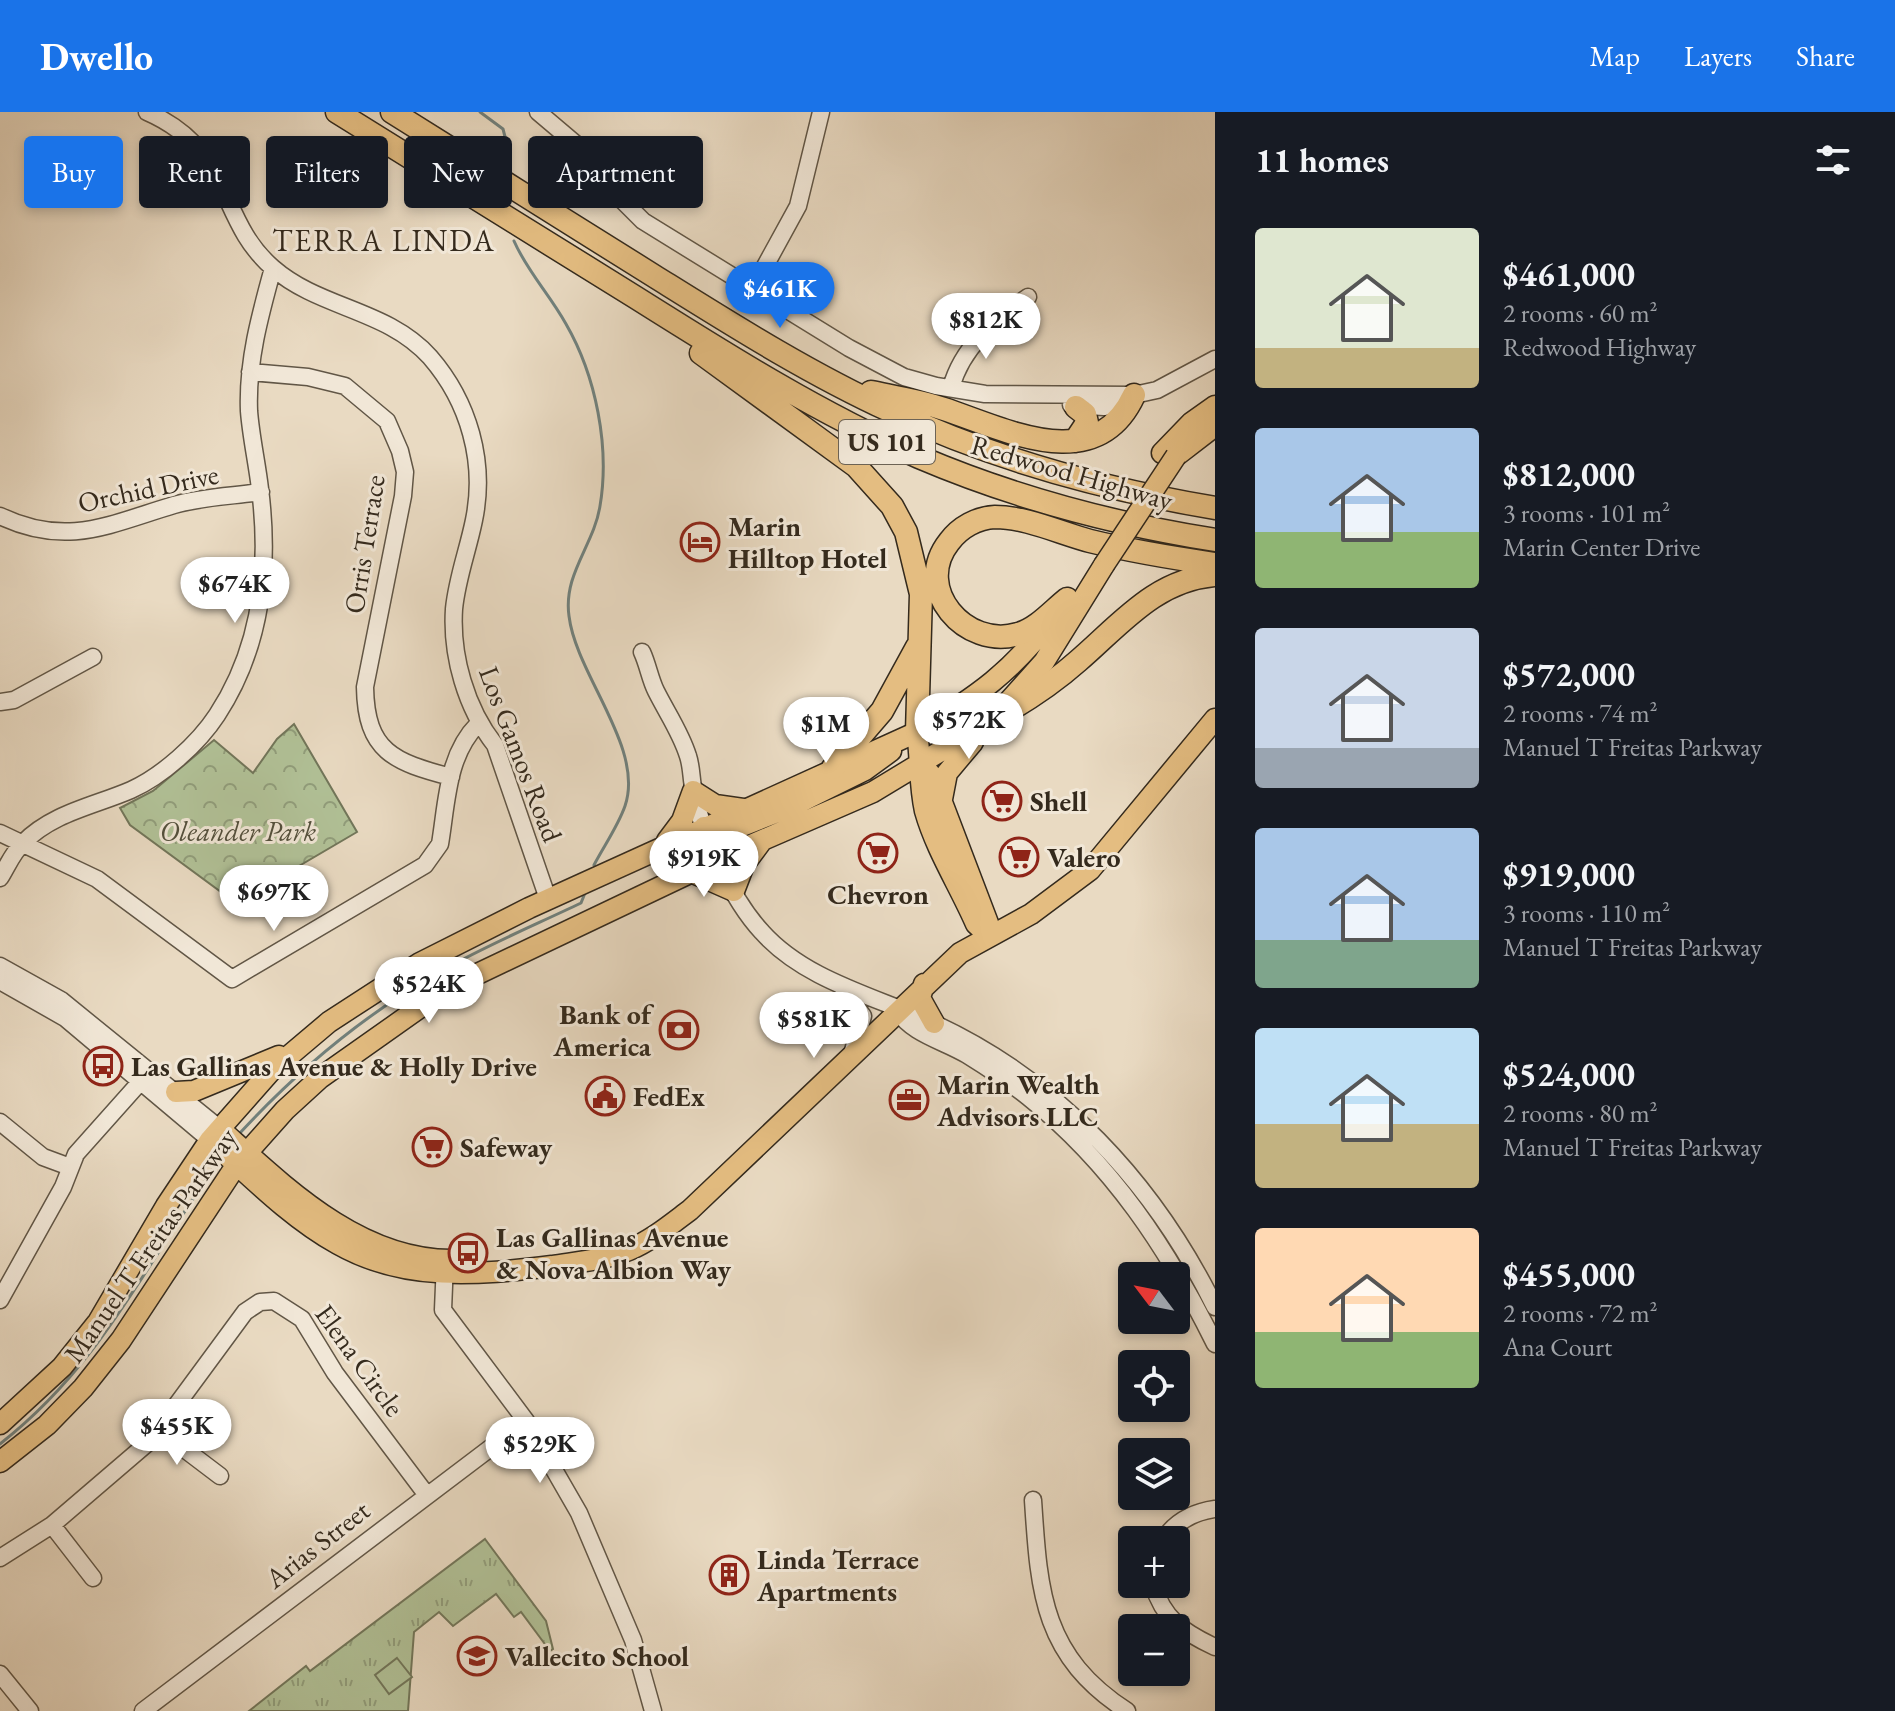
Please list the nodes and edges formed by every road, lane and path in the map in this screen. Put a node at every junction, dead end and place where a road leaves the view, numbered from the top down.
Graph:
1 (147, 112) edge
2 (337, 112) edge
3 (392, 112) edge
4 (404, 112) edge
5 (538, 112) edge
6 (821, 112) edge
7 (556, 118) edge
8 (431, 136) edge
9 (432, 136) edge
10 (512, 187) edge
11 (273, 268) junction
12 (591, 270) junction
13 (752, 290) junction
14 (1028, 297) dead end
15 (1215, 359) edge
16 (250, 372) junction
17 (834, 383) junction
18 (951, 388) junction
19 (1134, 395) junction
20 (1052, 397) junction
21 (1215, 406) edge
22 (1076, 407) junction
23 (1215, 426) edge
24 (1075, 441) junction
25 (1169, 455) junction
26 (261, 492) junction
27 (1215, 508) edge
28 (0, 516) edge
29 (1215, 540) edge
30 (1097, 564) junction
31 (1215, 564) edge
32 (1215, 575) edge
33 (1067, 599) junction
34 (920, 643) junction
35 (642, 652) dead end
36 (93, 657) dead end
37 (0, 702) edge
38 (1215, 719) edge
39 (992, 720) junction
40 (478, 724) junction
41 (917, 732) junction
42 (922, 765) junction
43 (833, 768) junction
44 (451, 777) junction
45 (693, 791) junction
46 (873, 792) junction
47 (743, 809) junction
48 (934, 811) junction
49 (704, 827) junction
50 (0, 833) edge
51 (761, 842) junction
52 (22, 843) junction
53 (664, 845) junction
54 (719, 859) junction
55 (691, 872) junction
56 (0, 878) edge
57 (734, 891) junction
58 (548, 899) junction
59 (989, 936) junction
60 (0, 966) edge
61 (0, 981) edge
62 (839, 982) junction
63 (924, 984) junction
64 (897, 1010) junction
65 (934, 1023) junction
66 (294, 1050) junction
67 (852, 1054) junction
68 (146, 1076) junction
69 (176, 1092) junction
70 (1064, 1117) junction
71 (0, 1122) edge
72 (229, 1147) junction
73 (70, 1167) junction
74 (444, 1267) junction
75 (0, 1300) edge
76 (1215, 1307) edge
77 (1215, 1344) edge
78 (526, 1421) junction
79 (0, 1424) edge
80 (158, 1429) junction
81 (0, 1462) edge
82 (220, 1476) dead end
83 (426, 1494) junction
84 (1033, 1500) dead end
85 (1215, 1509) edge
86 (52, 1525) junction
87 (1176, 1526) edge
88 (0, 1558) edge
89 (93, 1578) dead end
90 (1157, 1598) edge
91 (1215, 1647) edge
92 (0, 1674) edge
93 (30, 1711) edge
94 (143, 1711) edge
95 (653, 1711) edge
96 (1127, 1711) edge

1 - 11 street, Los Gamos Road
2 - 12 highway, Redwood Highway / US 101
3 - 8 highway, Redwood Highway / US 101
4 - 9 highway
5 - 7 street, Redwood Highway
6 - 13 street
7 - 13 street, Redwood Highway
10 - 17 highway, Redwood Highway / US 101
11 - 16 street
11 - 40 street, Los Gamos Road
12 - 29 highway, Redwood Highway / US 101
12 - 34 highway
13 - 18 street, Redwood Highway
14 - 18 street
15 - 19 street, Redwood Highway
16 - 26 street
16 - 44 street, Orris Terrace
17 - 24 highway
17 - 27 highway, Redwood Highway / US 101
18 - 20 street, Redwood Highway
19 - 20 street, Redwood Highway
19 - 22 street, Redwood Highway
19 - 24 highway
20 - 22 street
21 - 25 main road, Manuel T Freitas Parkway
22 - 24 highway
23 - 25 main road, Manuel T Freitas Parkway
25 - 30 main road, Manuel T Freitas Parkway
26 - 28 street, Orchid Drive
26 - 52 street
30 - 33 main road, Manuel T Freitas Parkway
30 - 39 main road, Manuel T Freitas Parkway
31 - 33 highway
32 - 39 highway
33 - 41 main road, Manuel T Freitas Parkway
34 - 41 highway
34 - 43 highway
35 - 45 street
36 - 37 street
38 - 59 main road
39 - 42 main road, Manuel T Freitas Parkway
39 - 48 main road
40 - 44 street
40 - 58 street, Los Gamos Road
41 - 42 main road
41 - 43 main road, Manuel T Freitas Parkway
41 - 54 main road
42 - 46 main road, Manuel T Freitas Parkway
42 - 48 main road
43 - 47 main road, Manuel T Freitas Parkway
44 - 52 street
45 - 47 main road
45 - 49 street
45 - 53 main road
46 - 48 main road
46 - 51 main road, Manuel T Freitas Parkway
47 - 49 main road, Manuel T Freitas Parkway
48 - 59 main road
49 - 53 main road, Manuel T Freitas Parkway
49 - 54 street
49 - 55 main road
50 - 52 street
51 - 54 main road, Manuel T Freitas Parkway
51 - 57 main road
52 - 56 street
53 - 58 main road, Manuel T Freitas Parkway
54 - 55 main road, Manuel T Freitas Parkway
54 - 57 street
55 - 57 main road
55 - 72 main road, Manuel T Freitas Parkway
57 - 62 street
58 - 66 main road, Manuel T Freitas Parkway
59 - 63 main road
60 - 68 street
61 - 68 street
62 - 64 street
62 - 67 street
63 - 64 main road
63 - 65 main road
64 - 65 street
64 - 67 main road
64 - 70 street
65 - 70 street
66 - 69 main road
66 - 72 main road, Manuel T Freitas Parkway
67 - 74 main road
68 - 69 street
68 - 72 street
68 - 73 street
69 - 72 street
70 - 76 street
70 - 77 street
71 - 73 street
72 - 74 main road
72 - 79 main road, Manuel T Freitas Parkway
72 - 81 main road, Manuel T Freitas Parkway
73 - 75 street
74 - 78 street
78 - 83 street, Arias Street
78 - 95 street
80 - 82 street
80 - 83 street, Elena Circle
80 - 86 street, Elena Circle
83 - 94 street, Arias Street
84 - 96 street
85 - 87 street
86 - 88 street, Elena Circle
86 - 89 street
90 - 91 street
92 - 93 street

